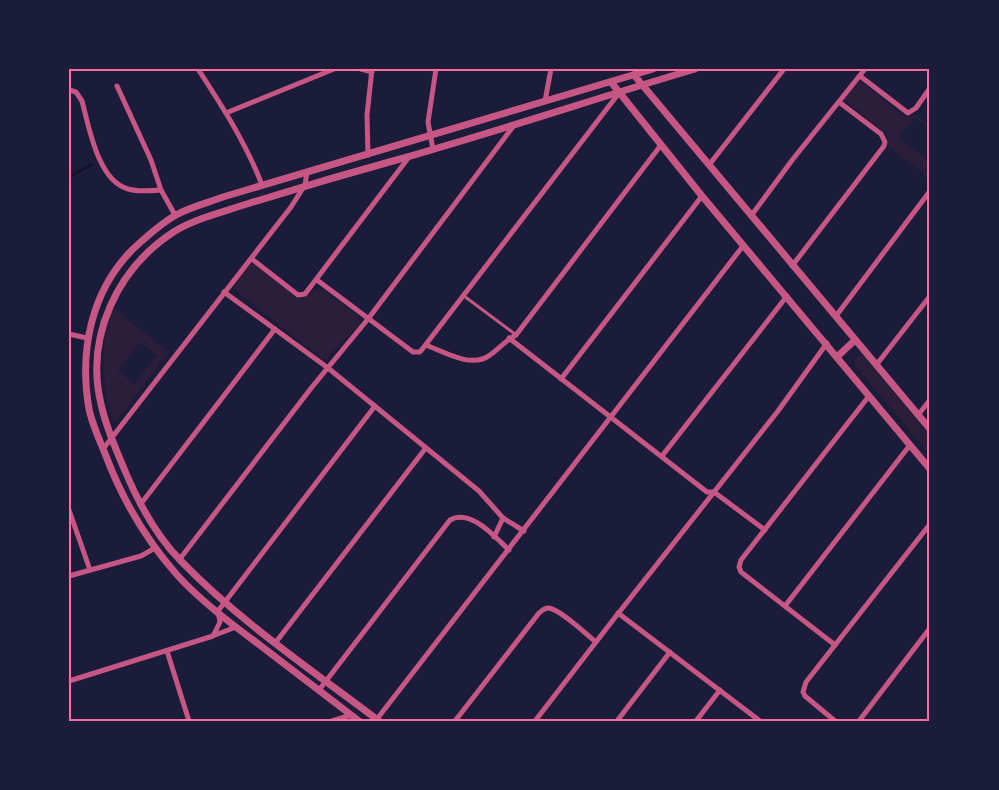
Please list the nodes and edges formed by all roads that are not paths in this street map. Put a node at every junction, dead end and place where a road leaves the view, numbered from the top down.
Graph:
1 (198, 69) edge
2 (334, 69) edge
3 (361, 69) edge
4 (436, 69) edge
5 (551, 69) edge
6 (653, 69) edge
7 (664, 69) edge
8 (695, 69) edge
9 (784, 69) edge
10 (865, 69) edge
11 (372, 71) edge
12 (634, 75) junction
13 (860, 76) junction
14 (666, 78) junction
15 (611, 82) junction
16 (642, 85) junction
17 (117, 86) dead end
18 (930, 88) edge
19 (69, 90) edge
20 (619, 92) junction
21 (545, 101) junction
22 (839, 102) junction
23 (226, 113) junction
24 (515, 124) junction
25 (429, 136) junction
26 (660, 145) junction
27 (433, 149) junction
28 (368, 155) junction
29 (409, 156) junction
30 (709, 165) junction
31 (307, 172) junction
32 (262, 185) junction
33 (305, 185) junction
34 (161, 190) junction
35 (930, 191) edge
36 (702, 196) junction
37 (175, 215) junction
38 (751, 216) junction
39 (743, 246) junction
40 (252, 259) junction
41 (792, 266) junction
42 (317, 280) junction
43 (224, 292) junction
44 (464, 296) junction
45 (787, 296) junction
46 (930, 296) edge
47 (836, 316) junction
48 (368, 319) junction
49 (275, 329) junction
50 (69, 334) edge
51 (516, 335) junction
52 (87, 338) junction
53 (509, 338) junction
54 (855, 340) junction
55 (827, 344) junction
56 (426, 345) junction
57 (838, 356) junction
58 (877, 364) junction
59 (328, 368) junction
60 (561, 380) junction
61 (869, 396) junction
62 (930, 400) edge
63 (375, 406) junction
64 (918, 415) junction
65 (611, 417) junction
66 (930, 429) edge
67 (112, 439) junction
68 (910, 445) junction
69 (103, 449) junction
70 (425, 449) junction
71 (662, 456) junction
72 (930, 469) edge
73 (714, 492) junction
74 (140, 505) junction
75 (69, 510) edge
76 (503, 518) junction
77 (930, 524) edge
78 (765, 530) junction
79 (524, 531) junction
80 (494, 537) junction
81 (155, 549) junction
82 (508, 550) junction
83 (179, 560) junction
84 (90, 570) junction
85 (69, 576) edge
86 (225, 603) junction
87 (785, 606) junction
88 (218, 611) junction
89 (618, 613) junction
90 (236, 627) junction
91 (930, 628) edge
92 (213, 636) junction
93 (276, 642) junction
94 (596, 642) junction
95 (835, 645) junction
96 (167, 651) junction
97 (670, 652) junction
98 (69, 681) edge
99 (326, 681) junction
100 (319, 690) junction
101 (720, 690) junction
102 (351, 715) junction
103 (378, 720) edge
104 (189, 721) edge
105 (332, 721) edge
106 (359, 721) edge
107 (455, 721) edge
108 (535, 721) edge
109 (616, 721) edge
110 (696, 721) edge
111 (759, 721) edge
112 (835, 721) edge
113 (859, 721) edge

1 - 23 street
2 - 23 street
3 - 11 street
4 - 25 street
5 - 21 street
6 - 12 street
7 - 14 street
8 - 14 street
9 - 30 street
10 - 13 street
11 - 28 street
12 - 15 street
12 - 16 street
13 - 18 street
13 - 22 street
14 - 16 street
15 - 20 street
15 - 21 street
16 - 20 street
16 - 30 street
17 - 34 street
19 - 34 street
20 - 24 street
20 - 26 street
20 - 44 street
21 - 25 street
22 - 38 street
22 - 41 street
23 - 32 street
24 - 27 street
24 - 48 street
25 - 27 street
25 - 28 street
26 - 36 street
26 - 51 street
27 - 29 street
28 - 31 street
29 - 33 street
29 - 42 street
30 - 38 street
31 - 32 street
31 - 33 street
32 - 37 street
33 - 40 street
33 - 67 street
34 - 37 street
35 - 47 street
36 - 39 street
36 - 60 street
37 - 52 street
38 - 41 street
39 - 45 street
39 - 65 street
40 - 42 street
40 - 43 street
41 - 47 street
42 - 48 street
43 - 49 street
43 - 67 street
44 - 51 lane
44 - 56 street
45 - 55 street
45 - 71 street
46 - 58 street
47 - 54 street
48 - 56 street
48 - 59 street
49 - 59 street
49 - 74 street
50 - 52 street
51 - 53 street
52 - 69 street
53 - 56 street
53 - 60 street
54 - 57 street
54 - 58 street
55 - 57 street
55 - 73 street
57 - 61 street
58 - 64 street
59 - 63 street
59 - 83 street
60 - 65 street
61 - 68 street
61 - 78 street
62 - 64 street
63 - 70 street
63 - 86 street
64 - 66 street
65 - 71 street
65 - 79 street
67 - 69 street
67 - 74 street
68 - 72 street
68 - 87 street
69 - 81 street
70 - 76 street
70 - 93 street
71 - 73 street
73 - 78 street
73 - 89 street
74 - 83 street
75 - 84 street
76 - 79 street
76 - 80 street
77 - 95 street
78 - 87 street
79 - 82 street
80 - 82 street
80 - 99 street
81 - 84 street
81 - 88 street
82 - 103 street
83 - 86 street
84 - 85 street
86 - 88 street
86 - 93 street
87 - 95 street
88 - 90 street
88 - 92 street
89 - 94 street
89 - 97 street
90 - 92 street
90 - 100 street
91 - 113 street
92 - 96 street
93 - 99 street
94 - 107 street
94 - 108 street
95 - 112 street
96 - 98 street
96 - 104 street
97 - 101 street
97 - 109 street
99 - 100 street
99 - 103 street
100 - 102 street
101 - 110 street
101 - 111 street
102 - 105 street
102 - 106 street

